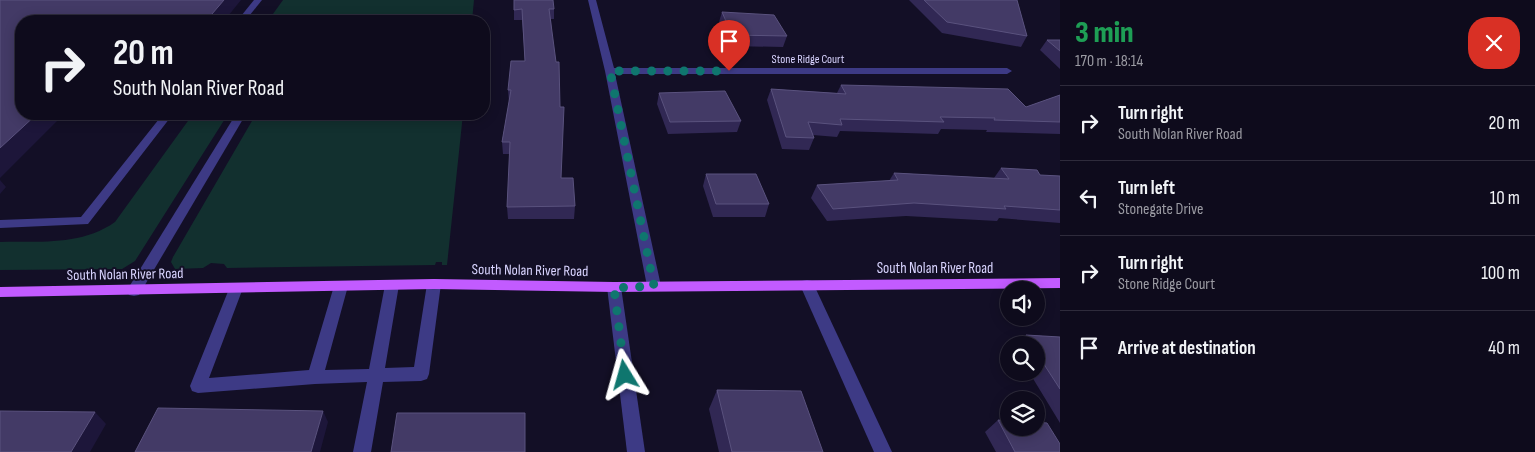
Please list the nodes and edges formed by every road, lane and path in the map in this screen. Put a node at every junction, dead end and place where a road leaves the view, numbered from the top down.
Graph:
1 (258, 0) edge
2 (592, 0) edge
3 (246, 15) edge
4 (610, 71) junction
5 (1007, 71) dead end
6 (163, 120) edge
7 (236, 120) edge
8 (0, 224) edge
9 (1060, 283) edge
10 (434, 284) junction
11 (392, 285) junction
12 (807, 285) junction
13 (341, 286) junction
14 (654, 286) junction
15 (236, 288) junction
16 (614, 288) junction
17 (134, 291) junction
18 (0, 292) edge
19 (374, 375) junction
20 (315, 377) junction
21 (362, 452) edge
22 (636, 452) edge
23 (882, 452) edge

1 - 3 street
2 - 4 street
4 - 5 street, Stone Ridge Court
4 - 14 street
6 - 8 street
7 - 17 street
9 - 12 main road, South Nolan River Road
10 - 11 main road, South Nolan River Road
10 - 16 main road, South Nolan River Road
10 - 19 street
11 - 13 main road, South Nolan River Road
11 - 19 street
12 - 14 main road, South Nolan River Road
12 - 23 street
13 - 15 main road, South Nolan River Road
13 - 20 street
14 - 16 main road, South Nolan River Road
15 - 17 main road, South Nolan River Road
15 - 20 street
16 - 22 street
17 - 18 main road, South Nolan River Road
19 - 20 street
19 - 21 street

